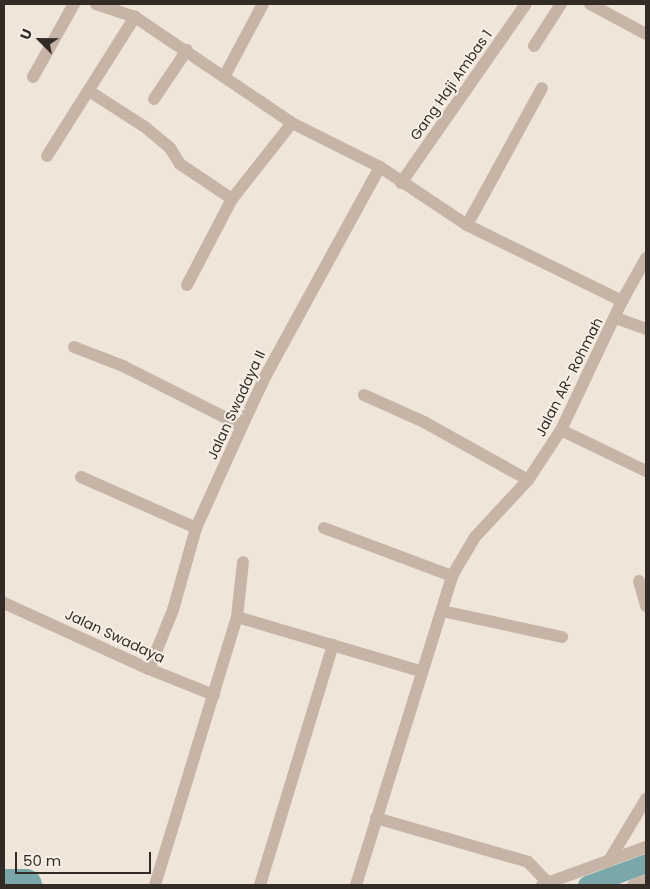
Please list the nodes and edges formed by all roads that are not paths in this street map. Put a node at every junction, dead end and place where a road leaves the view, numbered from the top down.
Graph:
1 (74, 4) edge
2 (96, 4) edge
3 (263, 4) edge
4 (526, 4) edge
5 (561, 4) edge
6 (590, 4) edge
7 (129, 11) edge
8 (645, 30) edge
9 (534, 46) dead end
10 (187, 50) junction
11 (33, 77) dead end
12 (224, 77) junction
13 (542, 88) dead end
14 (89, 91) junction
15 (154, 99) dead end
16 (292, 122) junction
17 (47, 156) dead end
18 (380, 167) junction
19 (401, 183) junction
20 (232, 199) junction
21 (467, 225) junction
22 (646, 258) edge
23 (187, 285) dead end
24 (622, 301) junction
25 (616, 318) junction
26 (646, 329) edge
27 (74, 347) dead end
28 (364, 394) dead end
29 (242, 426) junction
30 (561, 430) junction
31 (646, 471) edge
32 (81, 477) dead end
33 (528, 480) junction
34 (196, 528) junction
35 (324, 528) dead end
36 (243, 562) dead end
37 (452, 576) junction
38 (639, 581) dead end
39 (4, 603) edge
40 (646, 606) edge
41 (442, 611) junction
42 (237, 617) junction
43 (562, 637) dead end
44 (333, 645) junction
45 (148, 669) junction
46 (420, 672) junction
47 (214, 695) junction
48 (646, 799) edge
49 (376, 818) junction
50 (646, 847) edge
51 (608, 862) junction
52 (646, 880) edge
53 (545, 884) edge
54 (155, 885) edge
55 (260, 885) edge
56 (356, 885) edge
57 (633, 885) edge

1 - 11 street
2 - 7 street
3 - 12 street
4 - 19 street, Gang Haji Ambas 1
5 - 9 street
6 - 8 street
7 - 10 street
7 - 14 street
10 - 12 street
10 - 15 street
12 - 16 street
13 - 21 street
14 - 17 street
14 - 20 street
16 - 18 street
16 - 20 street
18 - 19 street
18 - 29 street, Jalan Swadaya II
19 - 21 street
20 - 23 street
21 - 24 street
22 - 24 street, Jalan AR- Rohmah
24 - 25 street, Jalan AR- Rohmah
25 - 26 street
25 - 30 street, Jalan AR- Rohmah
27 - 29 street
28 - 33 street
29 - 34 street, Jalan Swadaya II
30 - 31 street
30 - 33 street, Jalan AR- Rohmah
32 - 34 street
33 - 37 street, Jalan AR- Rohmah
34 - 45 street, Jalan Swadaya II
35 - 37 street
36 - 42 street
37 - 41 street, Jalan AR- Rohmah
38 - 40 street
39 - 45 street, Jalan Swadaya
41 - 43 street
41 - 46 street, Jalan AR- Rohmah
42 - 44 street
42 - 47 street
44 - 46 street
44 - 55 street
45 - 47 street, Jalan Swadaya
46 - 49 street, Jalan AR- Rohmah
47 - 54 street
48 - 51 street
49 - 53 street
49 - 56 street, Jalan AR- Rohmah
50 - 51 street
51 - 53 street
52 - 57 street

